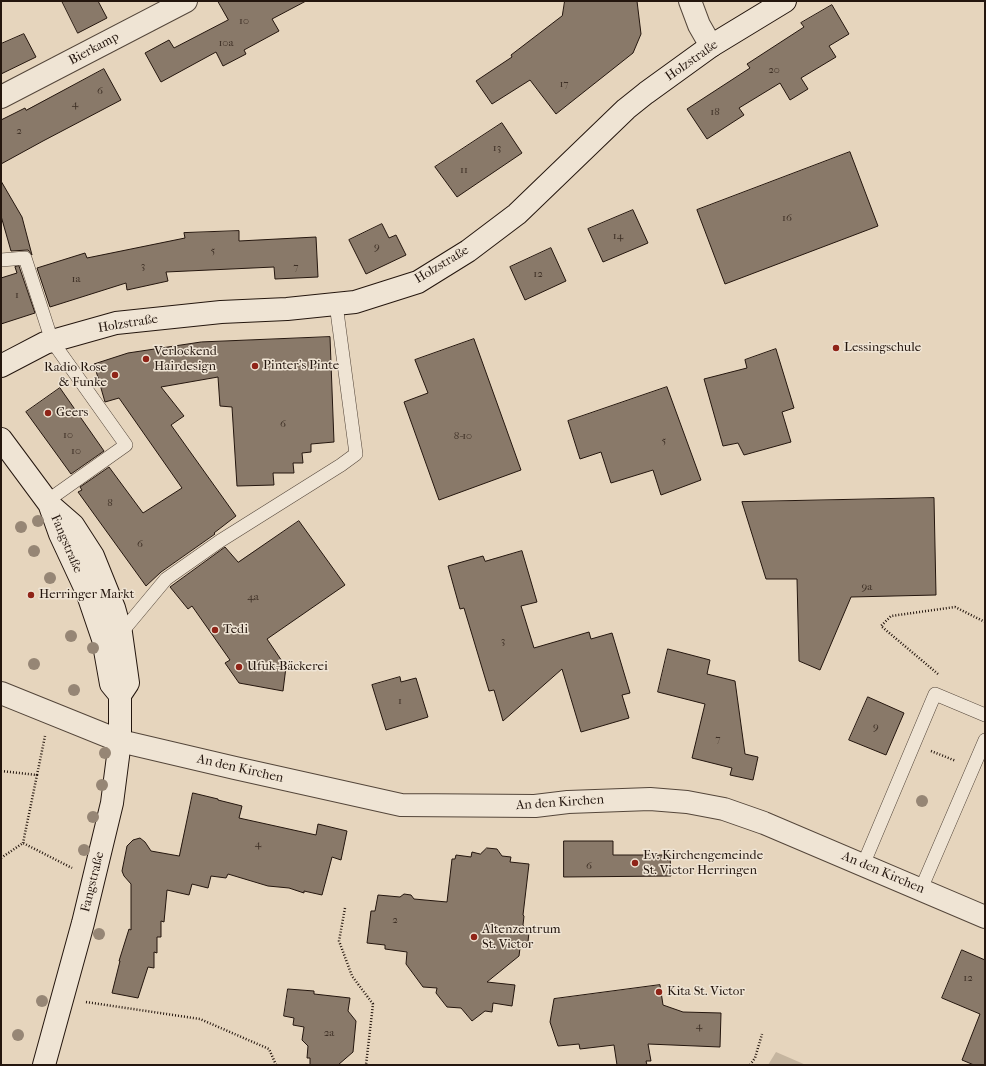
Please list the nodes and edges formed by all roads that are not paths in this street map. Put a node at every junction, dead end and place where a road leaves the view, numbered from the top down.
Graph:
1 (186, 1) edge
2 (690, 1) edge
3 (785, 1) edge
4 (710, 46) junction
5 (1, 97) edge
6 (1, 260) edge
7 (336, 304) junction
8 (52, 341) junction
9 (1, 366) edge
10 (1, 440) edge
11 (48, 503) junction
12 (112, 636) junction
13 (1, 693) edge
14 (985, 715) edge
15 (120, 740) junction
16 (985, 740) edge
17 (863, 865) junction
18 (920, 889) junction
19 (985, 917) edge
20 (44, 1065) edge

1 - 5 street, Bierkamp
2 - 4 street
3 - 4 street, Holzstraße
4 - 7 street, Holzstraße
6 - 8 lane
7 - 8 street, Holzstraße
7 - 12 lane
8 - 9 street, Holzstraße
8 - 11 lane
10 - 11 street, Fangstraße
11 - 12 street, Fangstraße
12 - 15 street, Fangstraße
13 - 15 street
14 - 17 lane
15 - 17 street, An den Kirchen
15 - 20 street, Fangstraße
16 - 18 lane
17 - 18 street, An den Kirchen
18 - 19 street, An den Kirchen

